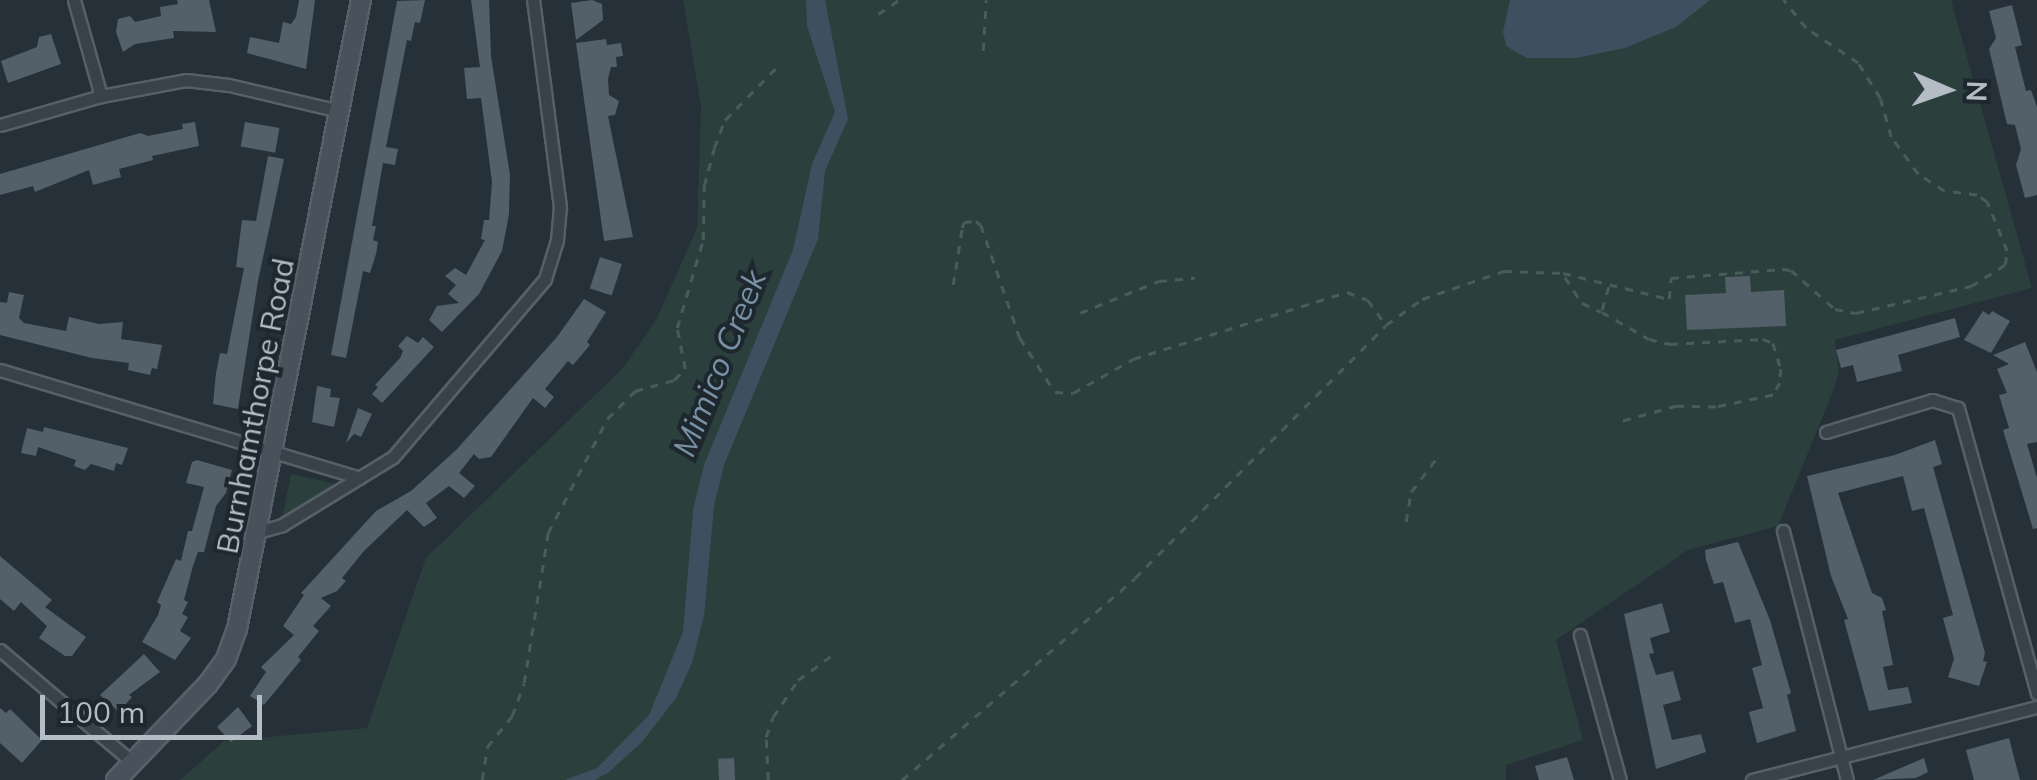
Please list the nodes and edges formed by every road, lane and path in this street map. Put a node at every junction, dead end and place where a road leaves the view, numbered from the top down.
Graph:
1 (74, 0) edge
2 (361, 0) edge
3 (533, 0) edge
4 (899, 0) edge
5 (986, 0) edge
6 (1783, 0) edge
7 (878, 14) dead end
8 (984, 51) dead end
9 (776, 66) dead end
10 (101, 96) junction
11 (340, 112) junction
12 (0, 125) edge
13 (1563, 273) junction
14 (1195, 278) dead end
15 (953, 286) dead end
16 (1609, 286) junction
17 (1602, 312) junction
18 (1080, 314) dead end
19 (1386, 324) junction
20 (0, 370) edge
21 (1619, 422) dead end
22 (1826, 432) dead end
23 (274, 451) junction
24 (1439, 455) dead end
25 (359, 478) junction
26 (1406, 522) dead end
27 (1783, 530) dead end
28 (258, 532) junction
29 (1580, 635) dead end
30 (0, 650) edge
31 (835, 653) dead end
32 (2037, 693) edge
33 (2037, 707) edge
34 (1840, 754) junction
35 (132, 762) junction
36 (116, 780) edge
37 (482, 780) edge
38 (768, 780) edge
39 (902, 780) edge
40 (1620, 780) edge
41 (1752, 780) edge
42 (1848, 780) edge

1 - 10 street
2 - 11 main road, Burnhamthorpe Road
3 - 25 street
4 - 7 path
5 - 8 path
6 - 16 path
9 - 37 path
10 - 11 street
10 - 12 street
11 - 23 main road, Burnhamthorpe Road
13 - 16 path
13 - 17 path
13 - 19 path
14 - 18 path
15 - 19 path
16 - 17 path
17 - 21 path
19 - 39 path
20 - 23 street
22 - 32 street
23 - 25 street
23 - 28 main road, Burnhamthorpe Road
24 - 26 path
25 - 28 street
27 - 34 street
28 - 35 main road, Burnhamthorpe Road
29 - 40 street
30 - 35 street
31 - 38 path
33 - 34 street
34 - 41 street
34 - 42 street
35 - 36 main road, Burnhamthorpe Road

